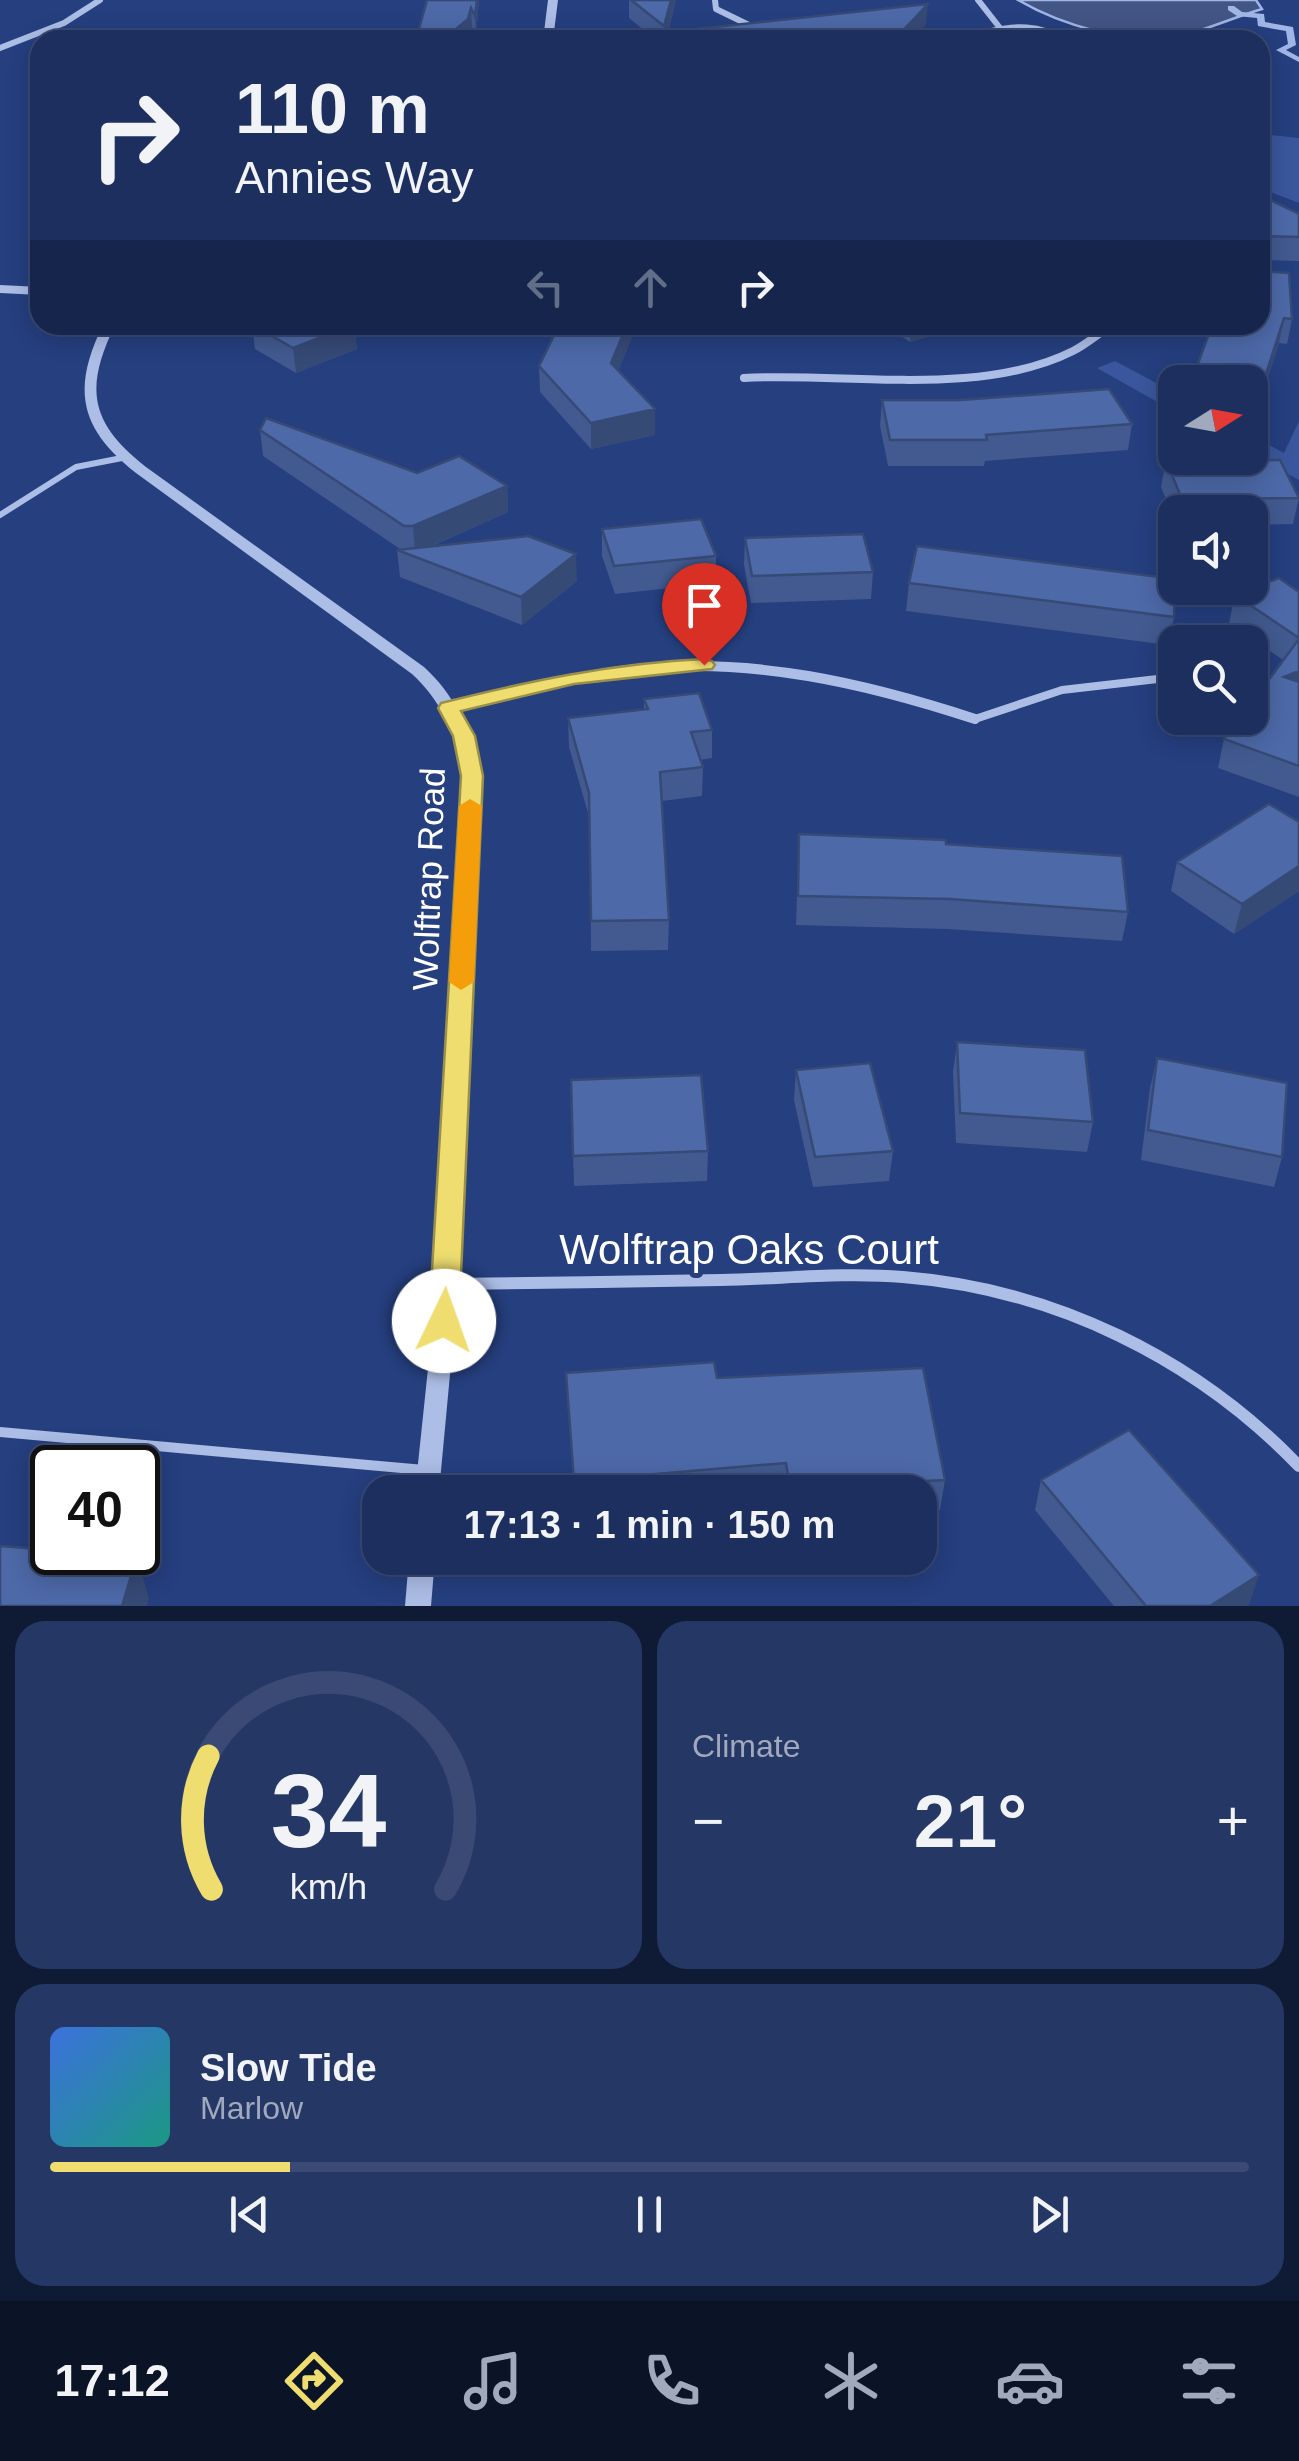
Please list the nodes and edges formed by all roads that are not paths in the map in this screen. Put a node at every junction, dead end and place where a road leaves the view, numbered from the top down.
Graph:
1 (100, 0) edge
2 (552, 0) edge
3 (716, 0) edge
4 (978, 0) edge
5 (753, 27) edge
6 (1000, 28) junction
7 (46, 30) edge
8 (549, 30) edge
9 (994, 30) edge
10 (1041, 30) edge
11 (30, 36) edge
12 (0, 48) edge
13 (0, 289) edge
14 (30, 290) edge
15 (104, 335) edge
16 (1095, 335) edge
17 (744, 378) dead end
18 (127, 457) junction
19 (0, 515) edge
20 (1158, 679) edge
21 (449, 708) junction
22 (976, 719) joint
23 (446, 1284) junction
24 (0, 1432) edge
25 (1299, 1466) edge
26 (428, 1470) junction
27 (428, 1475) edge
28 (421, 1575) edge
29 (418, 1606) edge

1 - 7 street
2 - 8 street
3 - 5 street
4 - 6 street
6 - 9 street
6 - 10 street
11 - 12 street
13 - 14 street
15 - 18 street, Wolftrap Road
16 - 17 street
18 - 19 lane
18 - 21 street, Wolftrap Road
20 - 22 lane
21 - 22 street
21 - 23 street, Wolftrap Road
23 - 25 street, Wolftrap Oaks Court
23 - 26 street, Wolftrap Road
24 - 26 lane
26 - 27 street, Wolftrap Road
28 - 29 street

